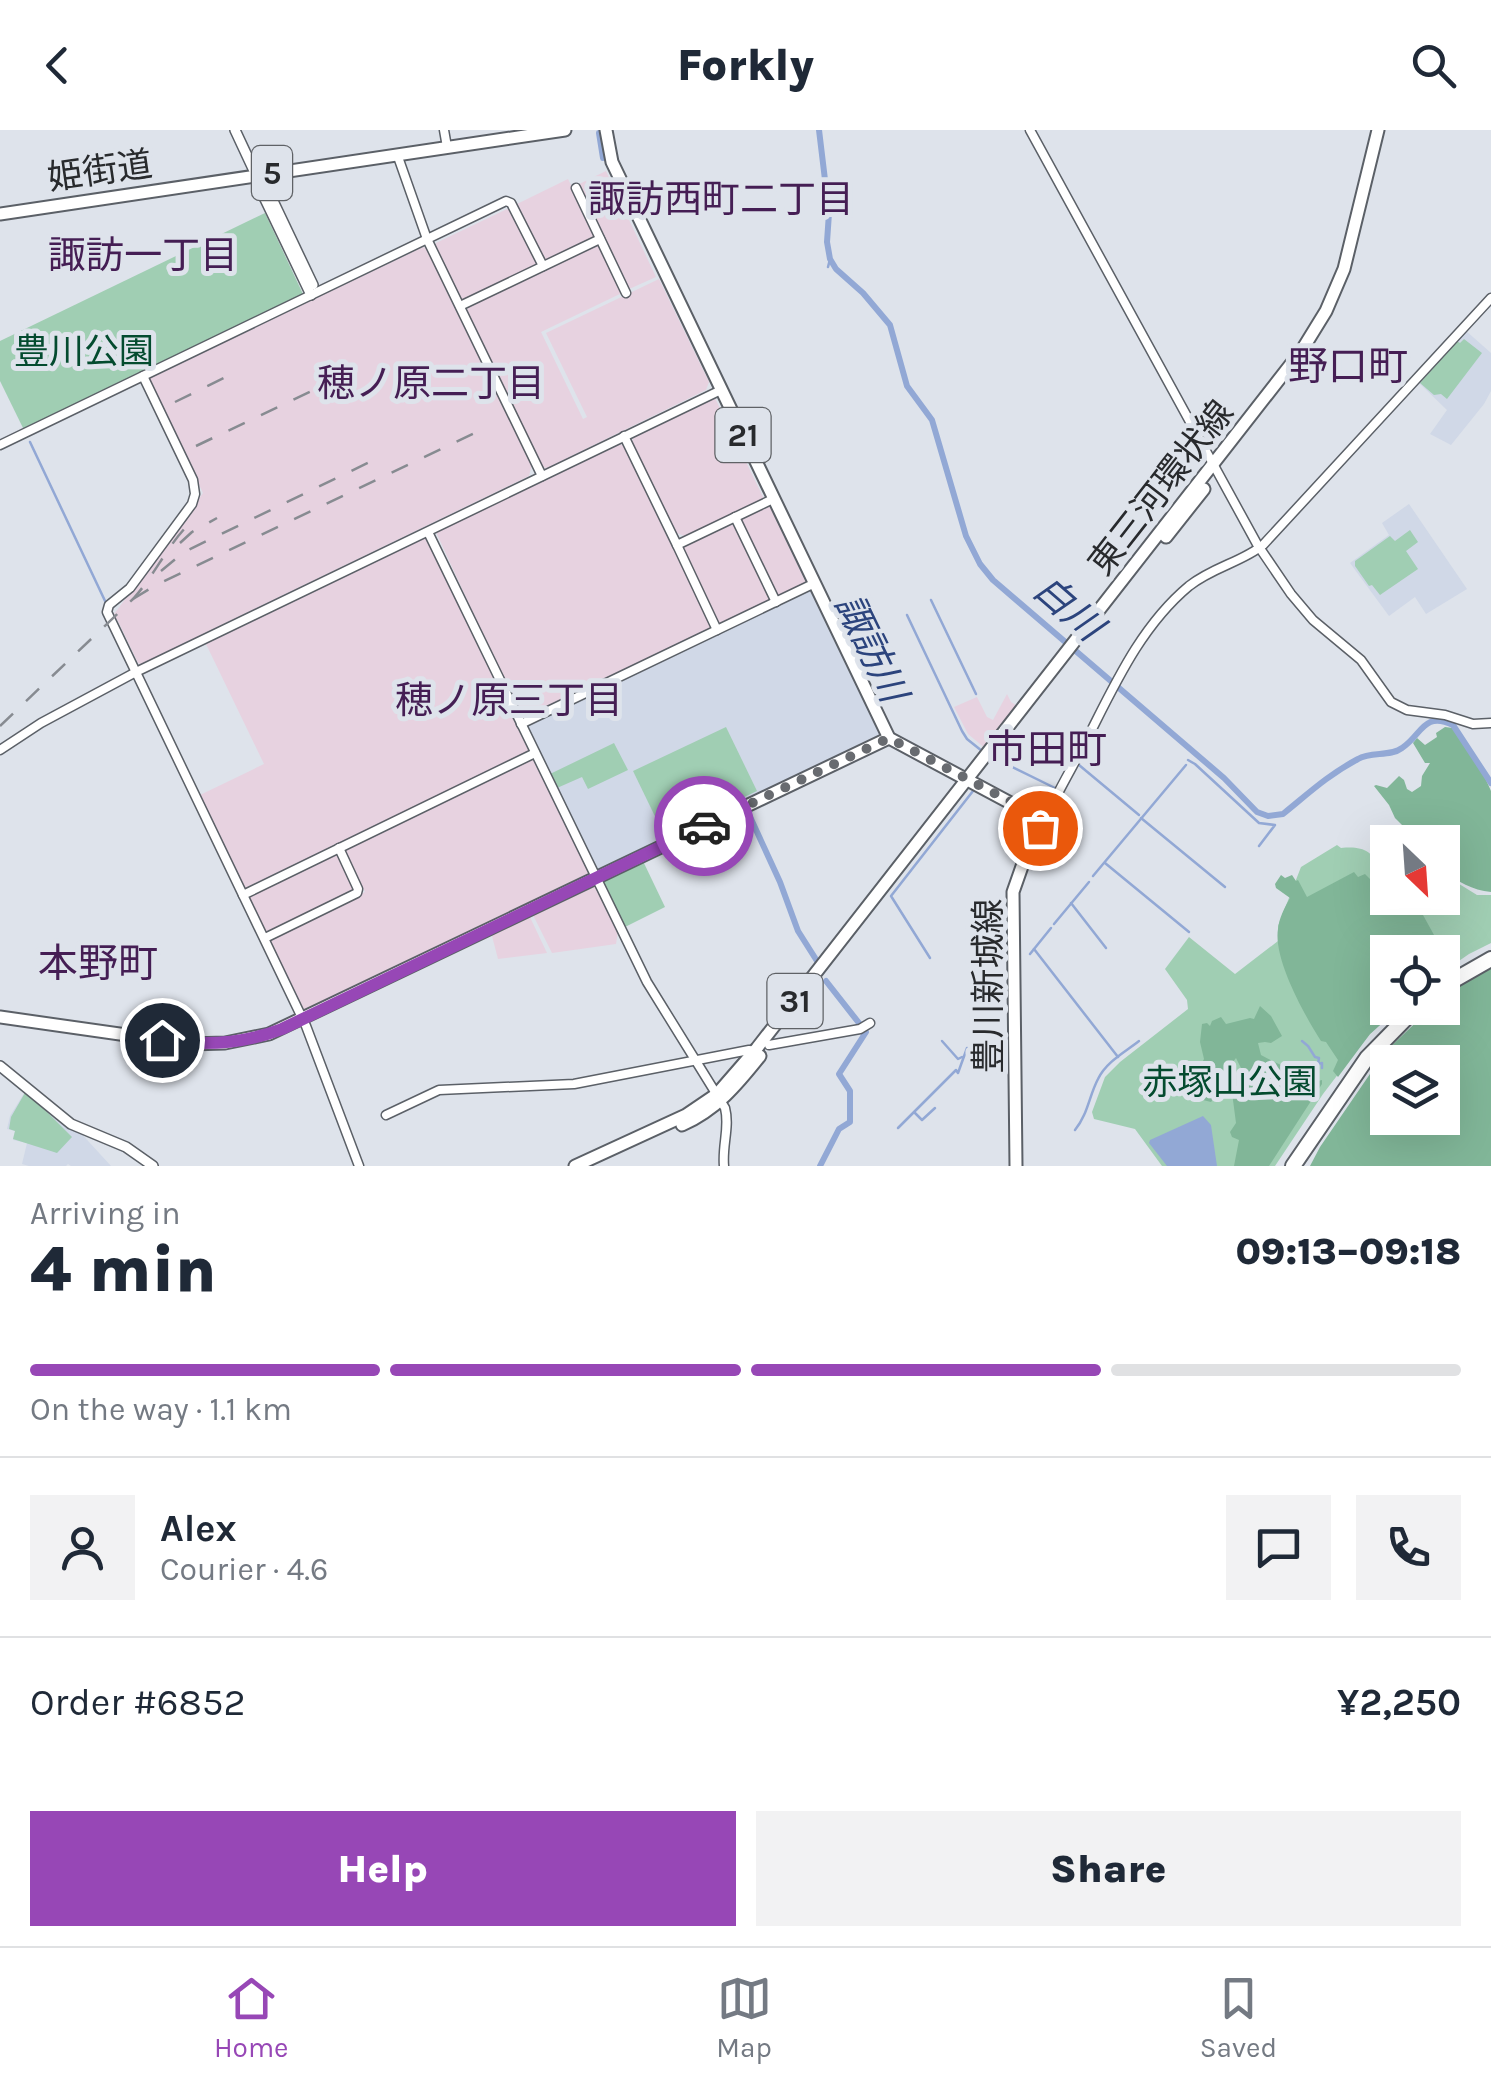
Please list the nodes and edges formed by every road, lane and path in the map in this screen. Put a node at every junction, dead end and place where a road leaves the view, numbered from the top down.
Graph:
1 (235, 130) edge
2 (444, 130) edge
3 (565, 130) edge
4 (606, 130) edge
5 (1030, 130) edge
6 (1382, 130) edge
7 (447, 147) junction
8 (398, 154) junction
9 (257, 175) junction
10 (576, 188) dead end
11 (0, 214) edge
12 (427, 239) junction
13 (600, 239) junction
14 (543, 266) junction
15 (626, 292) dead end
16 (314, 294) junction
17 (1491, 298) edge
18 (460, 306) junction
19 (143, 376) junction
20 (721, 390) junction
21 (624, 436) junction
22 (0, 445) edge
23 (1216, 467) junction
24 (542, 476) junction
25 (771, 500) junction
26 (735, 517) junction
27 (428, 532) junction
28 (677, 545) junction
29 (1260, 548) junction
30 (812, 585) junction
31 (776, 602) junction
32 (717, 630) junction
33 (136, 672) junction
34 (1491, 723) edge
35 (522, 724) junction
36 (889, 738) junction
37 (0, 750) edge
38 (535, 754) junction
39 (971, 780) junction
40 (1044, 821) junction
41 (339, 848) junction
42 (596, 878) junction
43 (243, 894) junction
44 (264, 938) junction
45 (1491, 949) edge
46 (1491, 959) edge
47 (1460, 966) edge
48 (1460, 977) edge
49 (0, 1017) edge
50 (303, 1019) junction
51 (870, 1024) dead end
52 (1387, 1025) edge
53 (1399, 1025) edge
54 (769, 1044) junction
55 (754, 1051) junction
56 (696, 1060) junction
57 (0, 1066) edge
58 (719, 1097) junction
59 (386, 1115) dead end
60 (154, 1166) edge
61 (359, 1166) edge
62 (575, 1166) edge
63 (592, 1166) edge
64 (724, 1166) edge
65 (1016, 1166) edge
66 (1285, 1166) edge
67 (1297, 1166) edge

1 - 9 main road
2 - 7 street
3 - 7 main road, 姫街道 / 5
4 - 20 main road, 21
5 - 23 street
6 - 23 main road, 東三河環状線 / 31
7 - 8 main road, 姫街道 / 5
8 - 9 main road, 姫街道 / 5
8 - 12 street
9 - 11 main road, 姫街道 / 5
9 - 16 main road
10 - 13 street
12 - 14 street
12 - 16 street
12 - 18 street
13 - 14 street
13 - 15 street
14 - 18 street
16 - 19 street
17 - 29 street
18 - 24 street
19 - 22 street
19 - 33 street
20 - 21 street
20 - 25 main road, 21
21 - 24 street
21 - 28 street
23 - 29 street
23 - 39 main road, 東三河環状線 / 31
24 - 27 street
25 - 26 street
25 - 30 main road, 21
26 - 28 street
26 - 31 street
27 - 33 street
27 - 35 street
28 - 32 street
29 - 34 street
29 - 40 street
30 - 31 street
30 - 36 main road, 21
31 - 32 street
32 - 35 street
33 - 37 street
33 - 43 street
35 - 38 street
36 - 39 main road
36 - 42 main road
38 - 41 street
38 - 42 street
39 - 40 main road
39 - 54 main road, 東三河環状線 / 31
39 - 55 main road, 東三河環状線 / 31
40 - 65 main road, 豊川新城線
41 - 43 street
41 - 44 street
42 - 50 main road
42 - 56 street
43 - 44 street
44 - 50 street
45 - 47 highway
46 - 48 highway
49 - 50 main road
50 - 61 street
51 - 54 street
52 - 66 highway
53 - 67 highway
54 - 58 main road, 東三河環状線 / 31
55 - 56 street
55 - 58 main road, 東三河環状線 / 31
56 - 58 street
56 - 59 street
57 - 60 main road
58 - 62 main road, 東三河環状線 / 31
58 - 63 main road, 東三河環状線 / 31
58 - 64 street

